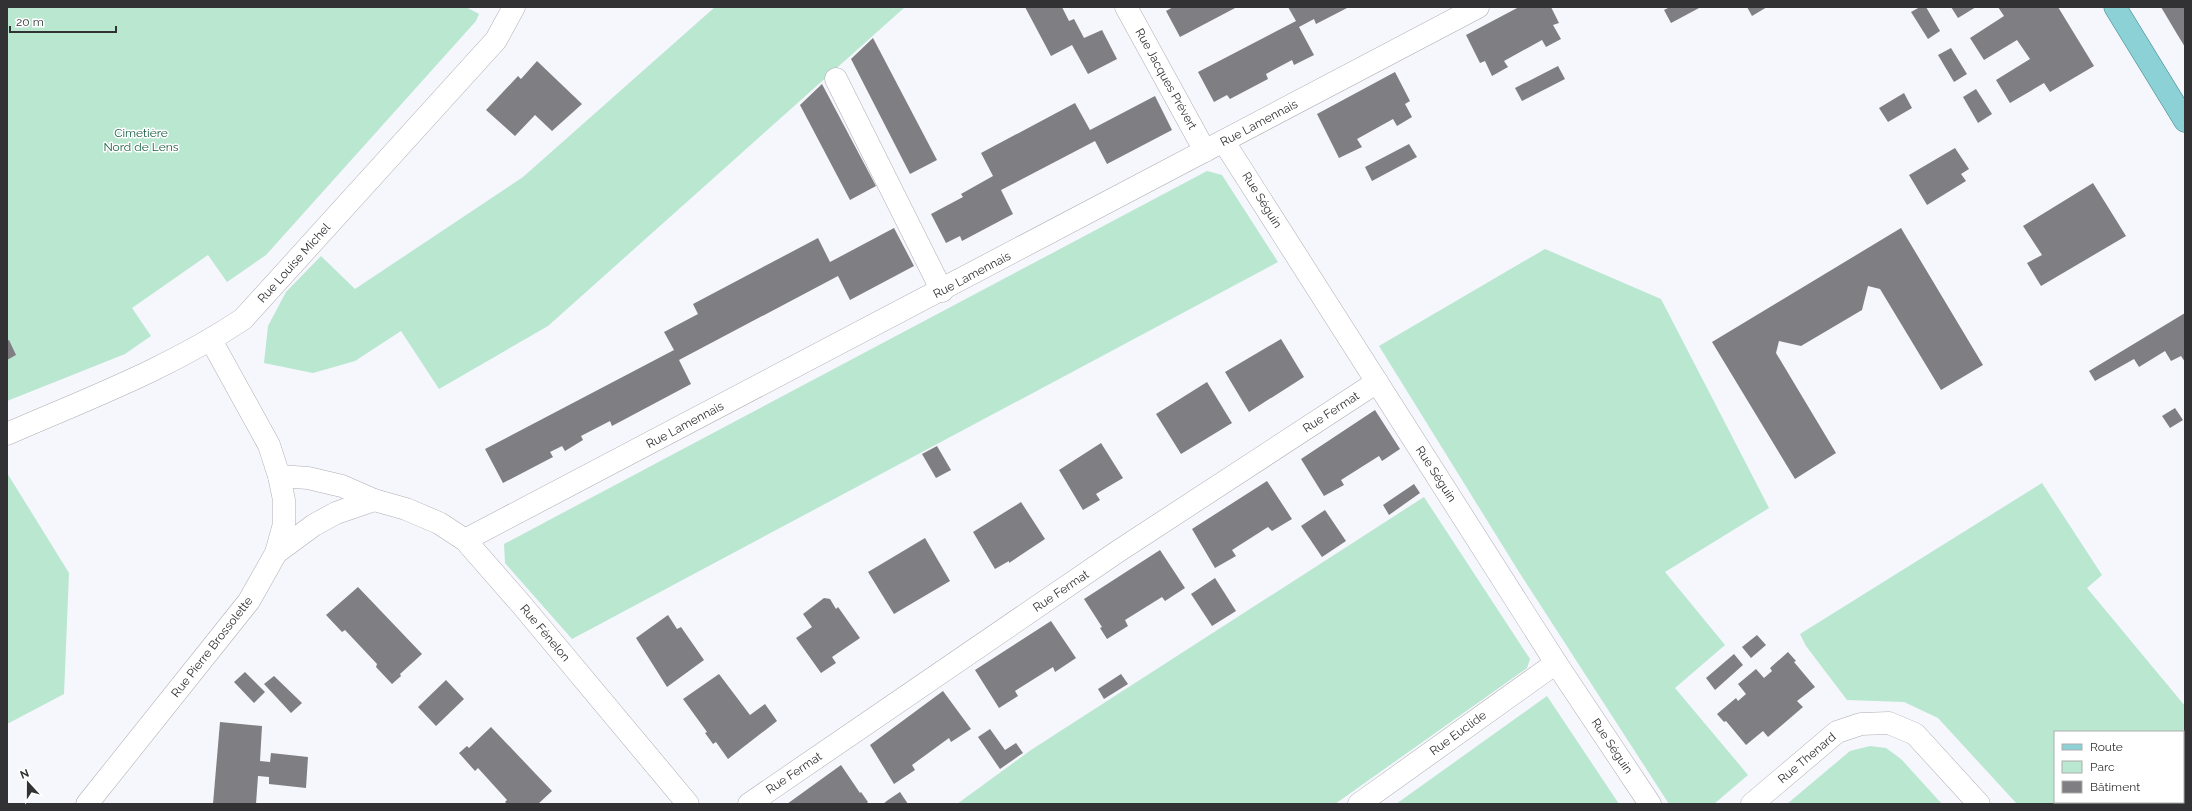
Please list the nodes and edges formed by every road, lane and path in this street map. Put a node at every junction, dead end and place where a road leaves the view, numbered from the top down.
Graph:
1 (514, 7) edge
2 (1126, 7) edge
3 (1478, 7) edge
4 (2115, 7) edge
5 (836, 79) dead end
6 (2185, 121) edge
7 (1224, 142) junction
8 (1205, 151) junction
9 (942, 291) junction
10 (211, 340) junction
11 (1377, 382) junction
12 (7, 434) edge
13 (278, 476) junction
14 (374, 500) junction
15 (465, 540) junction
16 (276, 553) junction
17 (1556, 663) junction
18 (95, 801) edge
19 (688, 804) edge
20 (749, 804) edge
21 (1359, 804) edge
22 (1650, 804) edge
23 (1752, 804) edge
24 (1980, 804) edge

1 - 10 street, Rue Louise Michel
2 - 8 street, Rue Jacques Prévert
3 - 7 street, Rue Lamennais
4 - 6 main road
5 - 9 street
7 - 8 street, Rue Lamennais
7 - 11 street, Rue Séguin
8 - 9 street, Rue Lamennais
9 - 15 street, Rue Lamennais
10 - 12 street, Rue Louise Michel
10 - 13 street, Rue Pierre Brossolette
11 - 17 street, Rue Séguin
11 - 20 street, Rue Fermat
13 - 14 street, Rue Fénelon
13 - 16 street, Rue Pierre Brossolette
14 - 15 street, Rue Fénelon
14 - 16 street
15 - 19 street, Rue Fénelon
16 - 18 street, Rue Pierre Brossolette
17 - 21 street, Rue Euclide
17 - 22 street, Rue Séguin
23 - 24 street, Rue Thenard

